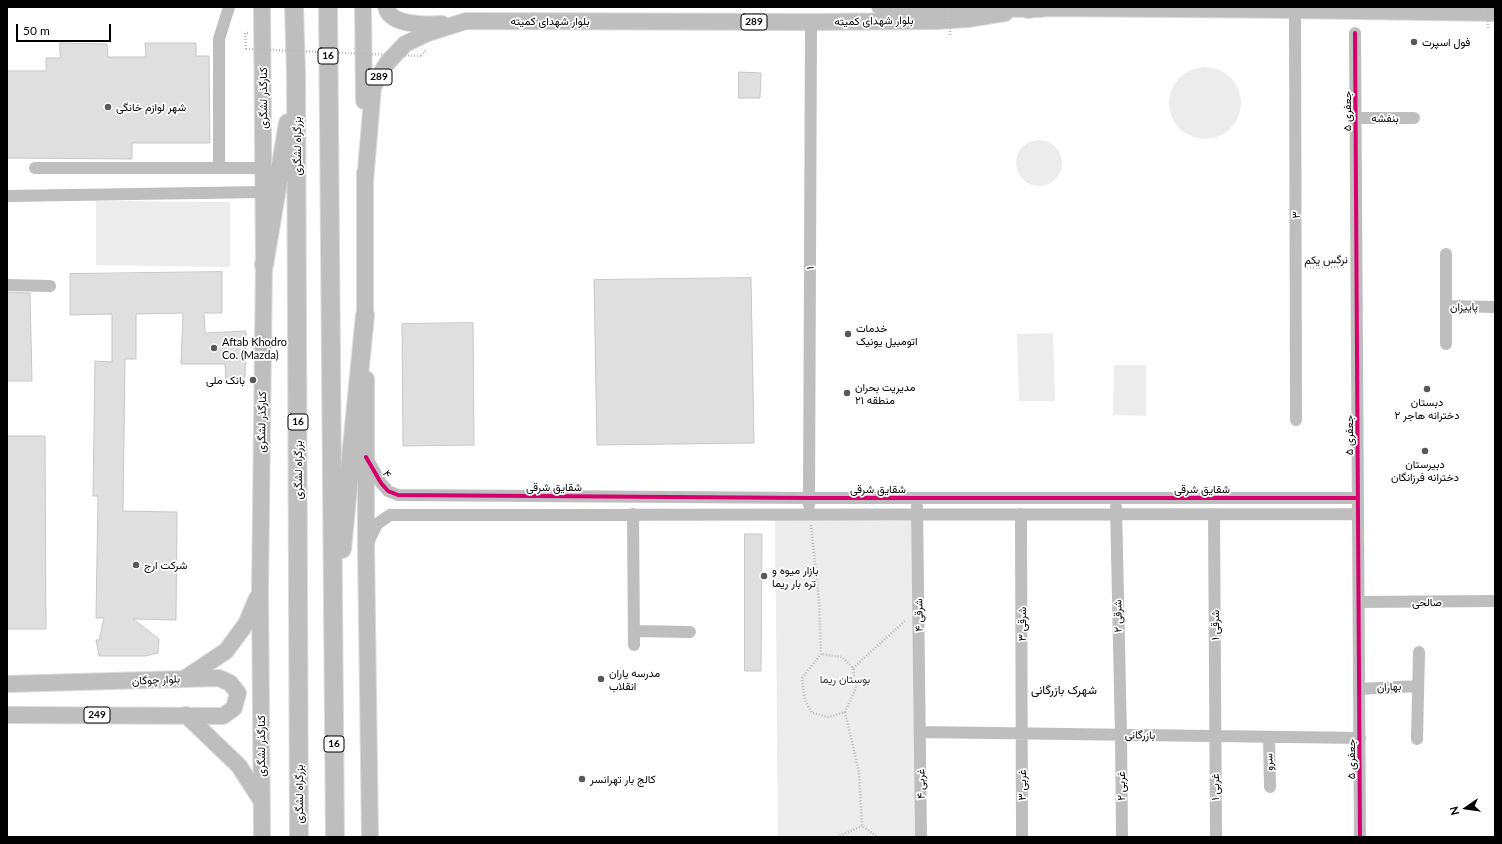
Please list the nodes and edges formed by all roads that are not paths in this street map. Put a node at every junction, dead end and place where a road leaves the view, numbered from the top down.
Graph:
1 (229, 7) edge
2 (262, 7) edge
3 (294, 7) edge
4 (328, 7) edge
5 (363, 7) edge
6 (386, 7) edge
7 (881, 7) edge
8 (1041, 8) edge
9 (1295, 11) junction
10 (1495, 13) edge
11 (466, 21) junction
12 (811, 22) junction
13 (1355, 33) dead end
14 (296, 73) junction
15 (1356, 118) junction
16 (1414, 118) dead end
17 (35, 168) dead end
18 (219, 168) junction
19 (264, 168) junction
20 (365, 182) junction
21 (264, 192) junction
22 (7, 196) edge
23 (1446, 254) dead end
24 (264, 265) junction
25 (7, 285) edge
26 (50, 286) dead end
27 (1446, 306) junction
28 (1495, 307) edge
29 (365, 316) junction
30 (1446, 344) dead end
31 (1296, 420) dead end
32 (366, 457) junction
33 (398, 495) joint
34 (809, 498) junction
35 (917, 498) junction
36 (1115, 498) junction
37 (1358, 498) junction
38 (634, 514) junction
39 (810, 514) junction
40 (918, 514) junction
41 (1021, 514) junction
42 (1116, 514) junction
43 (1214, 514) junction
44 (1358, 514) junction
45 (366, 546) junction
46 (260, 591) junction
47 (1495, 601) edge
48 (1359, 602) junction
49 (634, 631) junction
50 (690, 632) dead end
51 (634, 645) dead end
52 (333, 652) junction
53 (1419, 652) dead end
54 (184, 679) junction
55 (7, 684) edge
56 (1418, 686) junction
57 (1360, 689) junction
58 (7, 715) edge
59 (186, 715) junction
60 (920, 732) junction
61 (1022, 733) junction
62 (1121, 735) junction
63 (1215, 736) junction
64 (1269, 737) junction
65 (1360, 738) junction
66 (1417, 740) dead end
67 (1270, 787) dead end
68 (261, 800) junction
69 (262, 837) edge
70 (299, 837) edge
71 (335, 837) edge
72 (370, 837) edge
73 (921, 837) edge
74 (1022, 837) edge
75 (1122, 837) edge
76 (1216, 837) edge
77 (1360, 837) edge

1 - 18 street
2 - 19 main road, کنارگذر لشگری
3 - 14 highway, بزرگراه لشگری / 16
4 - 52 highway, 16
5 - 20 main road
6 - 11 main road
7 - 8 highway
8 - 9 main road, بلوار شهدای کمیته / 289
8 - 12 main road, بلوار شهدای کمیته / 289
9 - 10 main road, بلوار شهدای کمیته / 289
9 - 31 street, ۳
11 - 12 main road, بلوار شهدای کمیته / 289
11 - 20 main road, بلوار شهدای کمیته / 289
12 - 34 street, ۱
13 - 15 street, جعفری ۵
14 - 24 highway
14 - 70 highway, بزرگراه لشگری / 16
15 - 16 street, بنفشه
15 - 37 street, جعفری ۵
17 - 18 street
18 - 19 street
19 - 21 main road, کنارگذر لشگری
20 - 29 main road
21 - 22 street
21 - 24 main road, کنارگذر لشگری
23 - 27 street
24 - 46 main road, کنارگذر لشگری
25 - 26 street
27 - 28 street, پاییزان
27 - 30 street, پاییزان
29 - 32 main road
29 - 52 highway
32 - 33 street, ۴
32 - 45 main road
33 - 34 street, شقایق شرقی
34 - 35 street, شقایق شرقی
34 - 39 street, ۱
35 - 36 street, شقایق شرقی
35 - 40 street, ۴ شرقی
36 - 37 street, شقایق شرقی
36 - 42 street, ۲ شرقی
37 - 44 street, جعفری ۵
38 - 39 street
38 - 45 street
38 - 49 street
39 - 40 street
40 - 41 street
40 - 60 street, ۴ شرقی
41 - 42 street
41 - 61 street, ۳ شرقی
42 - 43 street
42 - 62 street, ۲ شرقی
43 - 44 street
43 - 63 street, ۱ شرقی
44 - 48 street, جعفری ۵
45 - 72 main road
46 - 54 main road, بلوار چوگان
46 - 68 main road, کنارگذر لشگری
47 - 48 street, صالحی
48 - 57 street, جعفری ۵
49 - 50 street
49 - 51 street
52 - 71 highway, 16
53 - 56 street, بهاران
54 - 55 main road, بلوار چوگان
54 - 59 main road
56 - 57 street, بهاران
56 - 66 street, بهاران
57 - 65 street, جعفری ۵
58 - 59 main road, 249
59 - 68 main road
60 - 61 street, بازرگانی
60 - 73 street, ۴ غربی
61 - 62 street, بازرگانی
61 - 74 street, ۳ غربی
62 - 63 street, بازرگانی
62 - 75 street, ۲ غربی
63 - 64 street, بازرگانی
63 - 76 street, ۱ غربی
64 - 65 street, بازرگانی
64 - 67 street, سرو
65 - 77 street, جعفری ۵
68 - 69 main road, کنارگذر لشگری

